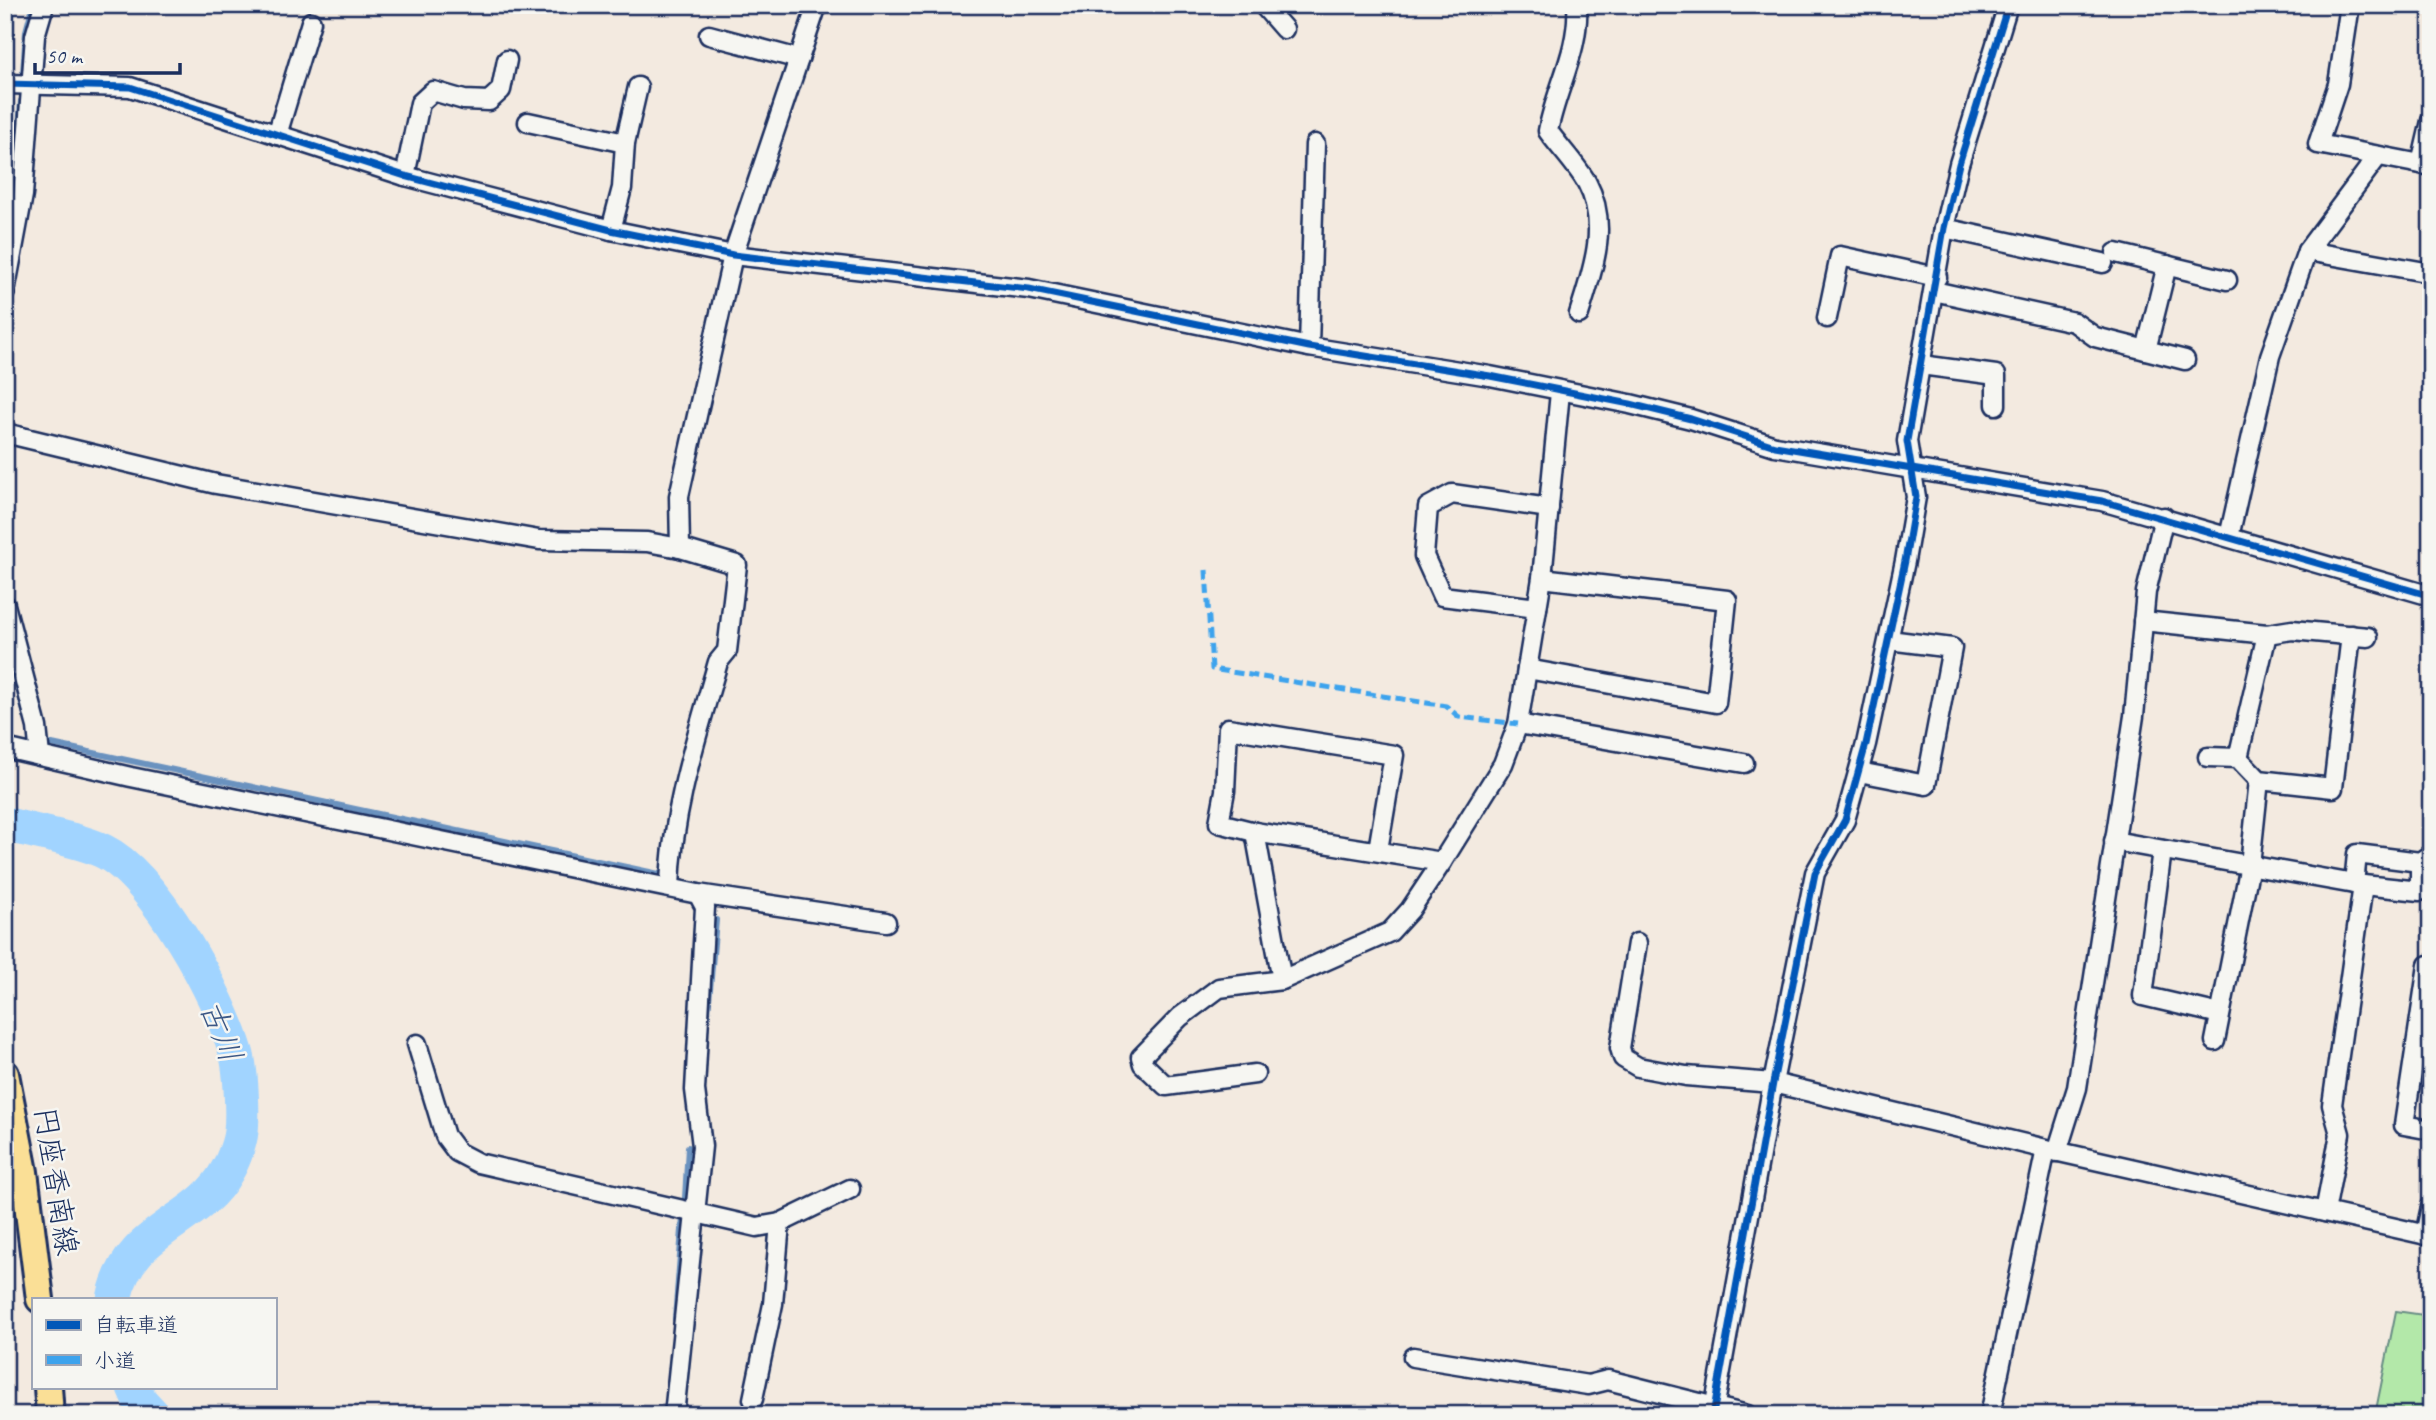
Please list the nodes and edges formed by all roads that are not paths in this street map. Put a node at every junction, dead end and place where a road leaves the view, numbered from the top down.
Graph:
1 (44, 5) edge
2 (817, 5) edge
3 (1263, 5) edge
4 (1577, 5) edge
5 (2008, 5) edge
6 (2350, 5) edge
7 (311, 22) dead end
8 (1284, 29) dead end
9 (709, 35) dead end
10 (799, 59) junction
11 (508, 60) dead end
12 (5, 84) edge
13 (32, 85) junction
14 (638, 87) dead end
15 (2431, 121) edge
16 (528, 122) dead end
17 (277, 135) junction
18 (625, 143) junction
19 (1315, 144) dead end
20 (2378, 156) junction
21 (2426, 165) edge
22 (405, 176) junction
23 (1944, 228) junction
24 (611, 230) junction
25 (2307, 251) junction
26 (733, 255) junction
27 (2167, 265) junction
28 (2431, 273) edge
29 (2227, 280) dead end
30 (1936, 284) junction
31 (5, 292) edge
32 (1579, 314) dead end
33 (1828, 318) dead end
34 (1309, 347) junction
35 (2146, 350) junction
36 (2185, 360) dead end
37 (1921, 365) junction
38 (1560, 392) junction
39 (1996, 405) dead end
40 (5, 433) edge
41 (1913, 470) junction
42 (1549, 508) junction
43 (2164, 517) junction
44 (2229, 537) junction
45 (680, 548) junction
46 (1542, 578) junction
47 (2431, 596) edge
48 (5, 606) edge
49 (1537, 608) junction
50 (2143, 621) junction
51 (2267, 634) junction
52 (1889, 640) junction
53 (1527, 669) junction
54 (1518, 724) junction
55 (5, 748) edge
56 (40, 756) junction
57 (2208, 757) dead end
58 (2238, 758) junction
59 (1744, 762) dead end
60 (1858, 772) junction
61 (2259, 780) junction
62 (1255, 832) junction
63 (2114, 841) junction
64 (1378, 850) junction
65 (2162, 850) junction
66 (2426, 858) edge
67 (1442, 862) junction
68 (2250, 865) junction
69 (2359, 884) junction
70 (670, 887) junction
71 (698, 894) junction
72 (886, 922) dead end
73 (1637, 943) dead end
74 (2428, 965) dead end
75 (1282, 981) junction
76 (2428, 989) edge
77 (2220, 1014) junction
78 (2215, 1041) dead end
79 (417, 1044) dead end
80 (2423, 1054) edge
81 (5, 1074) edge
82 (1255, 1074) dead end
83 (1773, 1083) junction
84 (2431, 1130) edge
85 (2052, 1151) junction
86 (850, 1189) dead end
87 (2431, 1207) edge
88 (2325, 1212) junction
89 (695, 1213) junction
90 (780, 1223) junction
91 (2428, 1236) edge
92 (40, 1298) edge
93 (1413, 1357) dead end
94 (48, 1388) edge
95 (753, 1399) dead end
96 (1713, 1410) edge
97 (50, 1415) edge
98 (674, 1415) edge
99 (1747, 1415) edge
100 (1990, 1415) edge

1 - 13 street
2 - 10 street
3 - 8 street
4 - 32 street
5 - 23 street
6 - 20 street
7 - 17 street
9 - 10 street
10 - 26 street
11 - 22 street
12 - 13 street
13 - 17 street
13 - 31 street
14 - 18 street
15 - 21 street
16 - 18 street
17 - 22 street
18 - 24 street
19 - 34 street
20 - 21 street
20 - 25 street
22 - 24 street
23 - 27 street
23 - 30 street
24 - 26 street
25 - 28 street
25 - 44 street
26 - 34 street
26 - 45 street
27 - 29 street
27 - 35 street
30 - 33 street
30 - 35 street
30 - 37 street
34 - 38 street
35 - 36 street
37 - 39 street
37 - 41 street
38 - 41 street
38 - 42 street
40 - 45 street
41 - 43 street
41 - 52 street
42 - 46 street
42 - 49 street
43 - 44 street
43 - 50 street
44 - 47 street
45 - 70 street
46 - 49 street
46 - 53 street
48 - 56 street
49 - 53 street
50 - 51 street
50 - 63 street
51 - 58 street
51 - 61 street
52 - 60 street
52 - 60 street
53 - 54 street
54 - 59 street
54 - 67 street
55 - 56 street
56 - 70 street
57 - 58 street
58 - 61 street
60 - 83 street
61 - 68 street
62 - 64 street
62 - 64 street
62 - 75 street
63 - 65 street
63 - 85 street
64 - 67 street
65 - 68 street
65 - 77 street
66 - 69 street
66 - 69 street
67 - 75 street
68 - 69 street
68 - 77 street
69 - 88 street
70 - 71 street
71 - 72 street
71 - 89 street
73 - 83 street
74 - 76 street
75 - 82 street
76 - 80 street
77 - 78 street
79 - 89 street
80 - 84 street
81 - 92 main road, 円座香南線
83 - 85 street
83 - 96 street
85 - 88 street
85 - 100 street
86 - 90 street
87 - 91 street
88 - 91 street
89 - 90 street
89 - 98 street
90 - 95 street
93 - 96 street
94 - 97 main road
96 - 99 street

